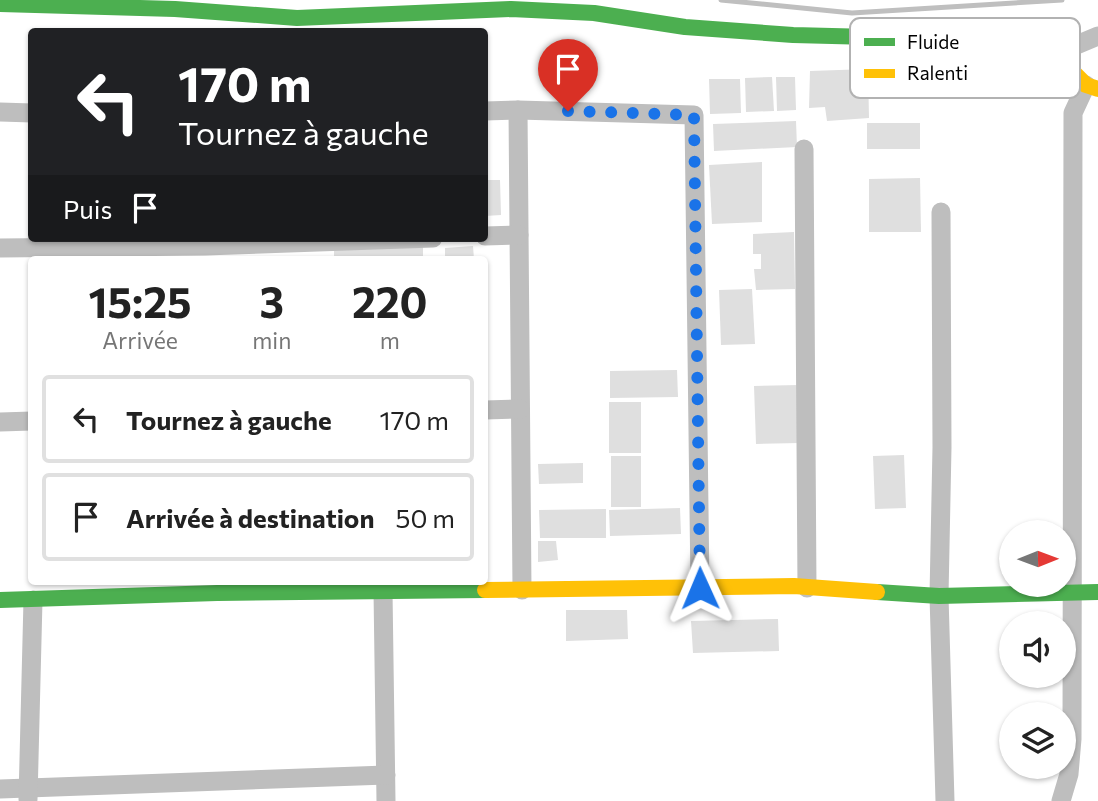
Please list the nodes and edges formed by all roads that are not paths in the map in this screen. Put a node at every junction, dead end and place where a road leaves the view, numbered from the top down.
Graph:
1 (0, 4) edge
2 (850, 36) edge
3 (1098, 36) edge
4 (1080, 44) edge
5 (1092, 87) edge
6 (518, 110) junction
7 (488, 111) edge
8 (0, 112) edge
9 (28, 113) edge
10 (804, 149) dead end
11 (941, 212) dead end
12 (519, 235) junction
13 (488, 236) edge
14 (368, 242) edge
15 (0, 248) edge
16 (205, 252) edge
17 (520, 409) junction
18 (488, 410) edge
19 (28, 421) edge
20 (0, 422) edge
21 (1072, 520) edge
22 (216, 587) edge
23 (700, 588) junction
24 (807, 588) junction
25 (522, 590) junction
26 (383, 591) junction
27 (1098, 592) edge
28 (1076, 593) edge
29 (999, 595) edge
30 (939, 596) junction
31 (1072, 597) edge
32 (0, 600) edge
33 (33, 600) junction
34 (386, 775) junction
35 (0, 789) edge
36 (28, 795) edge
37 (386, 801) edge
38 (945, 801) edge
39 (1061, 801) edge

1 - 2 street
3 - 4 street
5 - 21 street
6 - 7 street
6 - 12 street
6 - 23 street
8 - 9 street
10 - 24 street
11 - 30 street
12 - 13 street
12 - 17 street
14 - 16 street
15 - 16 street
17 - 18 street
17 - 25 street
19 - 20 street
22 - 26 street
22 - 33 street
23 - 24 street
23 - 25 street
24 - 30 street
25 - 26 street
26 - 34 street
27 - 28 street
29 - 30 street
30 - 38 street
31 - 39 street
32 - 33 street
33 - 36 street
34 - 36 street
34 - 37 street
35 - 36 street

